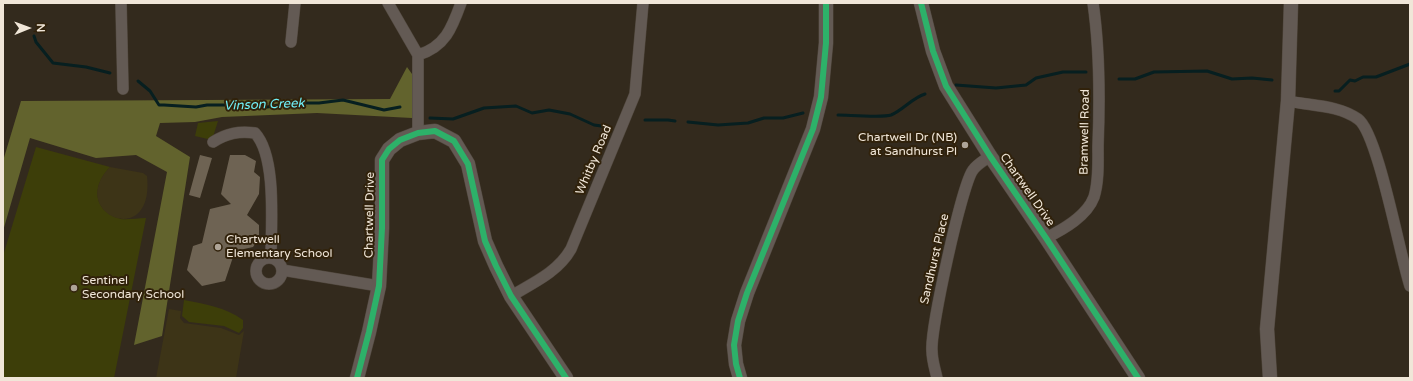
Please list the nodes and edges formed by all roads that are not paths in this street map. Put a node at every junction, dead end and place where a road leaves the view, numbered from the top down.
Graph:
1 (121, 3) edge
2 (294, 3) edge
3 (388, 3) edge
4 (461, 3) edge
5 (643, 3) edge
6 (826, 3) edge
7 (921, 3) edge
8 (1093, 3) edge
9 (1291, 3) edge
10 (291, 42) dead end
11 (418, 55) junction
12 (123, 89) dead end
13 (1288, 101) junction
14 (418, 133) junction
15 (213, 142) dead end
16 (990, 156) junction
17 (1046, 238) junction
18 (271, 258) junction
19 (282, 270) junction
20 (378, 286) junction
21 (1410, 286) edge
22 (511, 296) junction
23 (357, 378) edge
24 (566, 378) edge
25 (740, 378) edge
26 (937, 378) edge
27 (1138, 378) edge
28 (1270, 378) edge

1 - 12 street
2 - 10 street
3 - 11 street
4 - 11 street
5 - 22 street, Whitby Road
6 - 25 street
7 - 16 street, Chartwell Drive
8 - 17 street, Bramwell Road
9 - 13 street
11 - 14 street
13 - 21 street
13 - 28 street
14 - 20 street, Chartwell Drive
14 - 22 street, Chartwell Drive
15 - 18 street
16 - 17 street, Chartwell Drive
16 - 26 street, Sandhurst Place
17 - 27 street, Chartwell Drive
18 - 19 street
18 - 19 street
19 - 20 street
20 - 23 street, Chartwell Drive
22 - 24 street, Chartwell Drive

